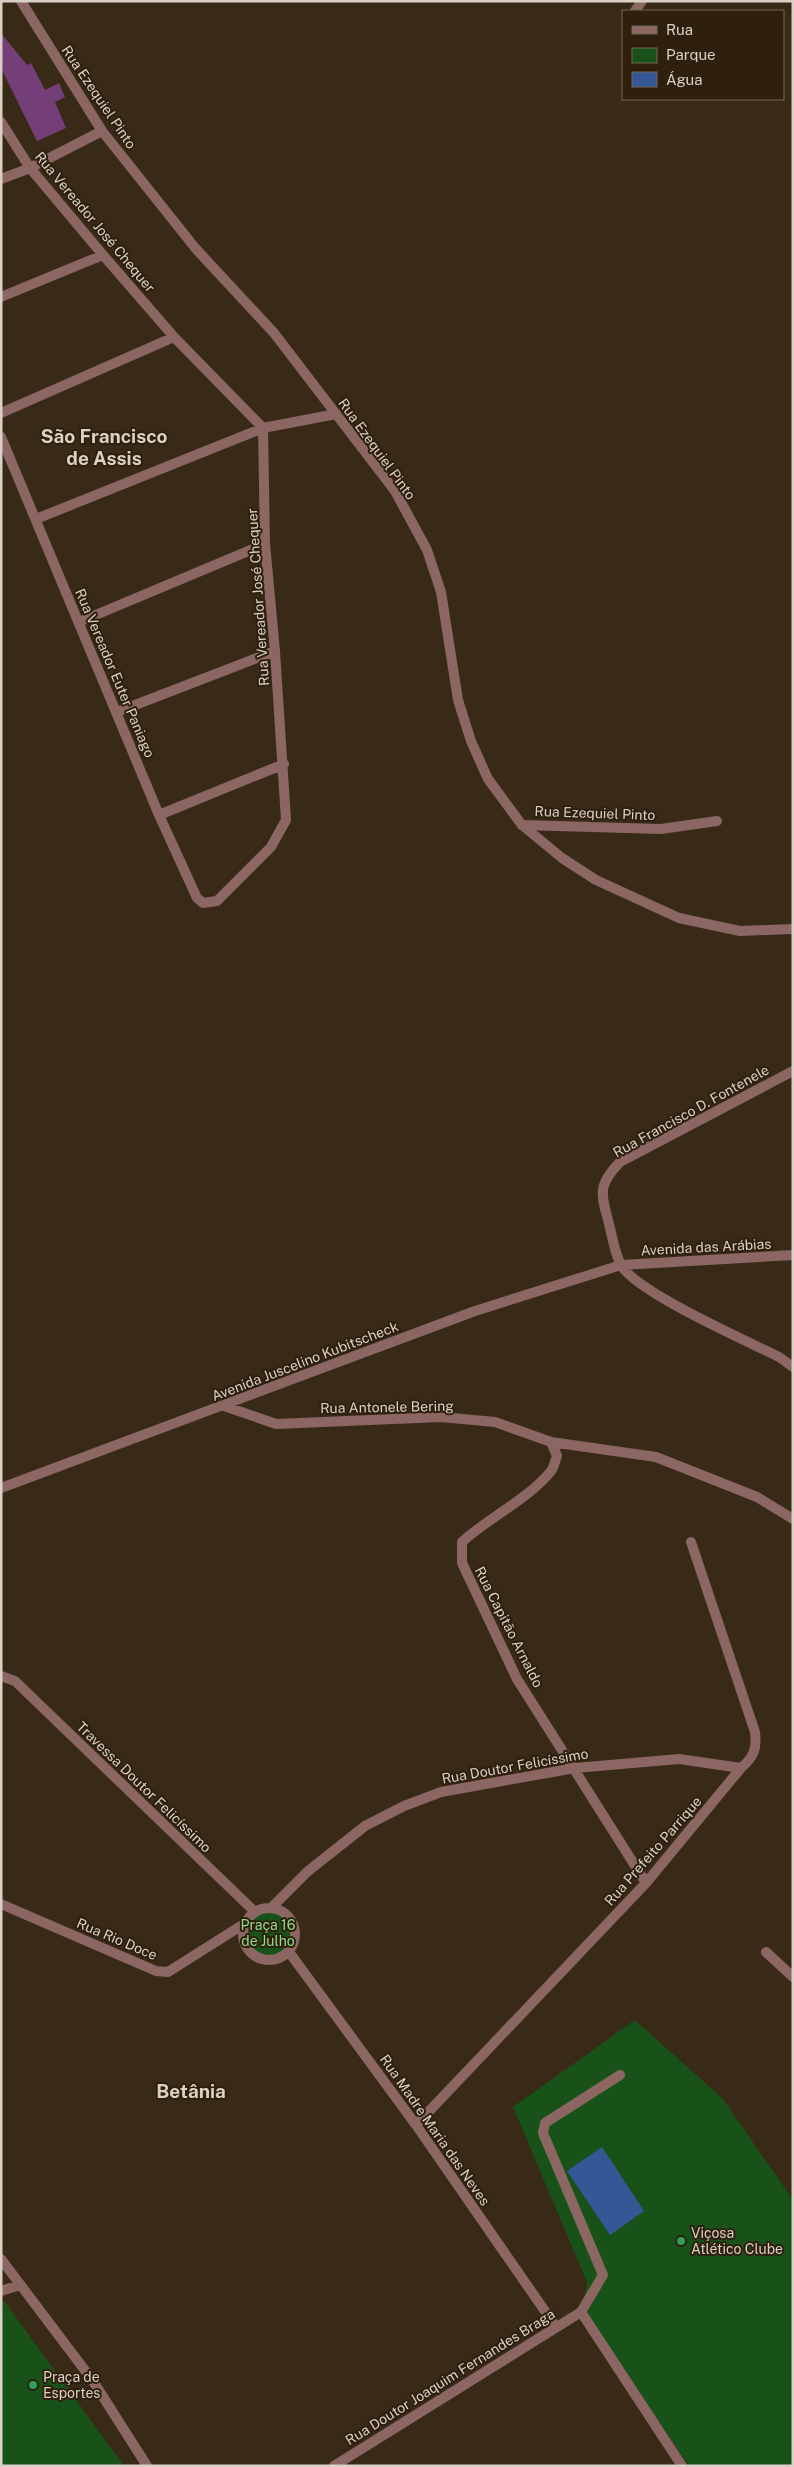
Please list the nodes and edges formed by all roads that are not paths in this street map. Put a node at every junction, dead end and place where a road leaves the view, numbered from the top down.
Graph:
1 (21, 1) edge
2 (1, 122) edge
3 (102, 131) junction
4 (30, 168) junction
5 (1, 180) edge
6 (103, 256) junction
7 (1, 297) edge
8 (174, 337) junction
9 (1, 413) edge
10 (336, 414) junction
11 (263, 428) junction
12 (1, 437) edge
13 (36, 519) junction
14 (265, 544) junction
15 (79, 622) junction
16 (275, 651) junction
17 (116, 712) junction
18 (284, 764) junction
19 (159, 815) junction
20 (717, 821) dead end
21 (522, 825) junction
22 (216, 901) joint
23 (793, 929) edge
24 (793, 1071) edge
25 (793, 1256) edge
26 (622, 1265) junction
27 (793, 1367) edge
28 (224, 1406) junction
29 (551, 1442) junction
30 (1, 1488) edge
31 (793, 1519) edge
32 (691, 1542) dead end
33 (1, 1676) edge
34 (575, 1768) junction
35 (741, 1768) junction
36 (646, 1883) junction
37 (1, 1904) edge
38 (271, 1908) junction
39 (255, 1912) junction
40 (244, 1924) junction
41 (289, 1952) junction
42 (766, 1952) dead end
43 (793, 1977) edge
44 (620, 2075) dead end
45 (416, 2125) junction
46 (1, 2259) edge
47 (20, 2285) junction
48 (1, 2291) edge
49 (580, 2312) junction
50 (556, 2327) junction
51 (146, 2466) edge
52 (334, 2466) edge
53 (682, 2466) edge

1 - 3 street, Rua Ezequiel Pinto
2 - 4 street, Rua Vereador José Chequer
3 - 4 street
3 - 10 street, Rua Ezequiel Pinto
4 - 5 street
4 - 6 street, Rua Vereador José Chequer
6 - 7 street
6 - 8 street, Rua Vereador José Chequer
8 - 9 street
8 - 11 street, Rua Vereador José Chequer
10 - 11 street
10 - 21 street, Rua Ezequiel Pinto
11 - 13 street
11 - 14 street, Rua Vereador José Chequer
12 - 13 street, Rua Vereador Euter Paniago
13 - 15 street, Rua Vereador Euter Paniago
14 - 15 street
14 - 16 street, Rua Vereador José Chequer
15 - 17 street, Rua Vereador Euter Paniago
16 - 17 street
16 - 18 street, Rua Vereador José Chequer
17 - 19 street, Rua Vereador Euter Paniago
18 - 19 street
18 - 22 street, Rua Vereador José Chequer
19 - 22 street, Rua Vereador Euter Paniago
20 - 21 street, Rua Ezequiel Pinto
21 - 23 street
24 - 26 street, Rua Francisco D. Fontenele
25 - 26 street, Avenida das Arábias
26 - 27 street
26 - 28 street, Avenida Juscelino Kubitscheck
28 - 29 street, Rua Antonele Bering
28 - 30 street, Avenida Juscelino Kubitscheck
29 - 31 street, Rua Antonele Bering
29 - 34 street, Rua Capitão Arnaldo
32 - 35 street, Rua Prefeito Parrique
33 - 39 street, Travessa Doutor Felicíssimo
34 - 35 street, Rua Doutor Felicíssimo
34 - 36 street
34 - 38 street, Rua Doutor Felicíssimo
35 - 36 street, Rua Prefeito Parrique
36 - 45 street, Rua Prefeito Parrique
37 - 40 street, Rua Rio Doce
38 - 39 street
38 - 41 street
39 - 40 street
40 - 41 street
41 - 45 street, Rua Madre Maria das Neves
42 - 43 street
44 - 49 street
45 - 50 street, Rua Madre Maria das Neves
46 - 47 street
47 - 48 street
47 - 51 street
49 - 50 street, Rua Doutor Joaquim Fernandes Braga
49 - 53 street
50 - 52 street, Rua Doutor Joaquim Fernandes Braga

